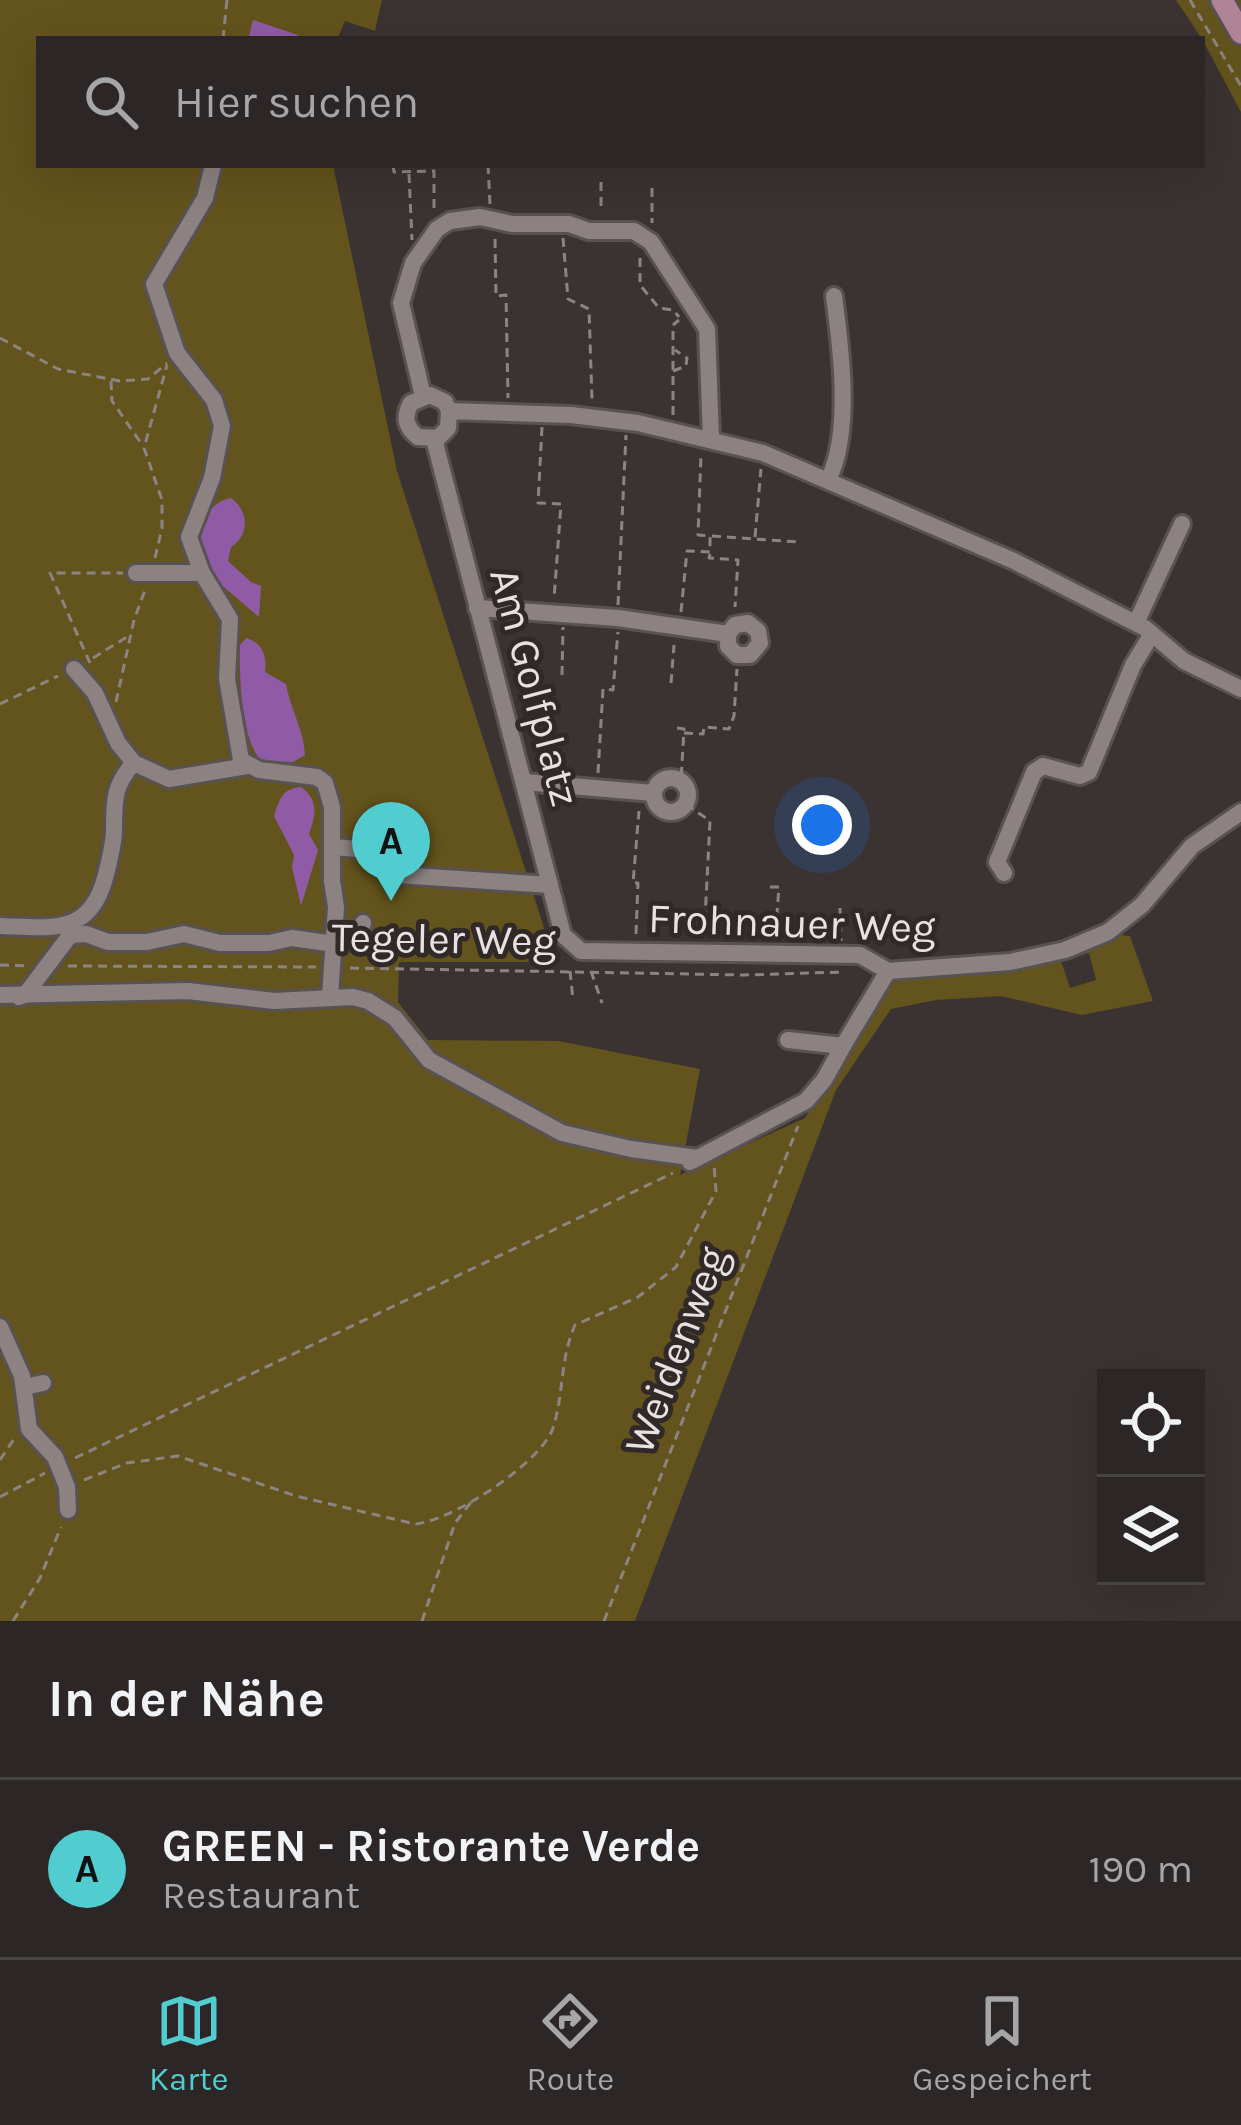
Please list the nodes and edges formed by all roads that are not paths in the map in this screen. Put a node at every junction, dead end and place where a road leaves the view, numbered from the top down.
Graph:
1 (1222, 0) edge
2 (1241, 33) edge
3 (212, 168) edge
4 (834, 296) dead end
5 (423, 396) junction
6 (449, 411) junction
7 (706, 437) junction
8 (434, 439) junction
9 (828, 480) junction
10 (1182, 524) dead end
11 (144, 573) road end
12 (202, 573) junction
13 (477, 608) junction
14 (1136, 623) junction
15 (732, 629) road end
16 (1152, 634) junction
17 (74, 669) dead end
18 (1241, 689) edge
19 (134, 763) junction
20 (248, 766) junction
21 (524, 782) junction
22 (647, 792) junction
23 (1241, 812) edge
24 (334, 848) junction
25 (1004, 873) dead end
26 (550, 885) junction
27 (82, 919) junction
28 (364, 923) dead end
29 (0, 926) edge
30 (70, 935) junction
31 (334, 944) junction
32 (574, 947) joint
33 (888, 971) junction
34 (26, 995) junction
35 (0, 997) edge
36 (330, 998) junction
37 (788, 1040) dead end
38 (843, 1046) junction
39 (0, 1327) edge
40 (43, 1383) dead end
41 (24, 1387) junction
42 (68, 1510) road end

1 - 2 main road
3 - 12 street
4 - 9 street
5 - 6 street
5 - 7 street
5 - 8 street
6 - 7 street
6 - 8 street
7 - 9 street
8 - 13 street, Am Golfplatz
9 - 14 street
10 - 14 street
11 - 12 street
12 - 20 street
13 - 15 street
13 - 21 street, Am Golfplatz
14 - 16 street
16 - 18 street
16 - 25 street
17 - 19 street
19 - 20 street
19 - 27 street
20 - 24 street
21 - 22 street
21 - 26 street, Am Golfplatz
22 - 22 street
23 - 33 street, Frohnauer Weg
24 - 26 street
24 - 31 street
26 - 32 street, Am Golfplatz
27 - 29 street
27 - 30 street
28 - 31 street
30 - 31 street
30 - 34 street
31 - 36 street
32 - 33 street, Frohnauer Weg
33 - 38 street
34 - 35 street
34 - 36 street
36 - 38 street
37 - 38 street
39 - 41 street
40 - 41 street
41 - 42 street

